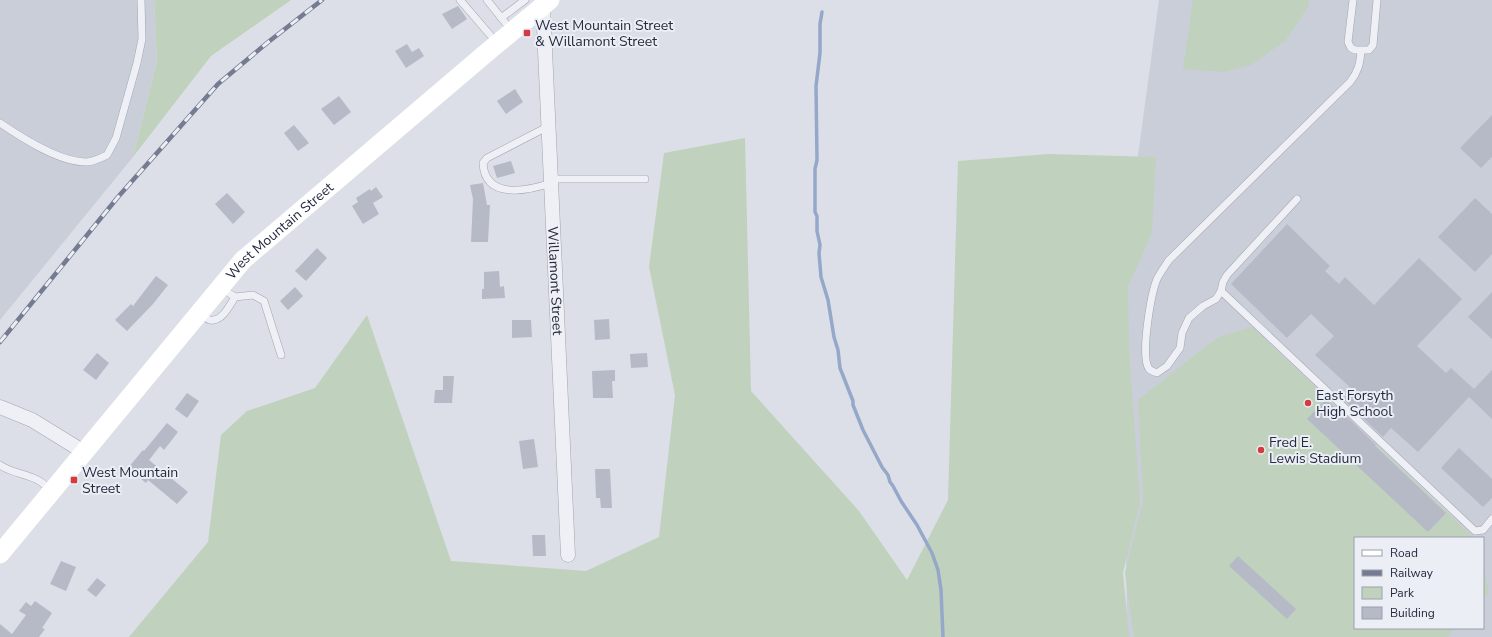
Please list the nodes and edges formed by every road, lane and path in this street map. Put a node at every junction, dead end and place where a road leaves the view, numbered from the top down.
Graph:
1 (141, 0) edge
2 (460, 0) edge
3 (487, 0) edge
4 (525, 0) edge
5 (1352, 0) edge
6 (1377, 0) edge
7 (547, 3) edge
8 (507, 25) junction
9 (497, 44) junction
10 (1361, 50) junction
11 (0, 123) edge
12 (549, 126) junction
13 (645, 179) dead end
14 (551, 181) junction
15 (1297, 199) dead end
16 (1221, 291) junction
17 (228, 292) junction
18 (281, 354) dead end
19 (0, 407) edge
20 (84, 452) junction
21 (0, 465) edge
22 (51, 493) junction
23 (1492, 519) edge
24 (0, 554) edge
25 (568, 555) dead end

1 - 11 lane
2 - 9 lane
3 - 8 lane
4 - 8 lane
5 - 10 lane
6 - 10 lane
7 - 8 main road, West Mountain Street
7 - 12 street, Willamont Street
8 - 9 main road, West Mountain Street
9 - 17 main road, West Mountain Street
10 - 16 lane
12 - 14 street, Willamont Street
12 - 14 lane
13 - 14 lane
14 - 25 street, Willamont Street
15 - 16 lane
16 - 23 lane
17 - 18 lane
17 - 20 main road, West Mountain Street
19 - 20 street
20 - 22 main road, West Mountain Street
21 - 22 lane
22 - 24 main road, West Mountain Street

